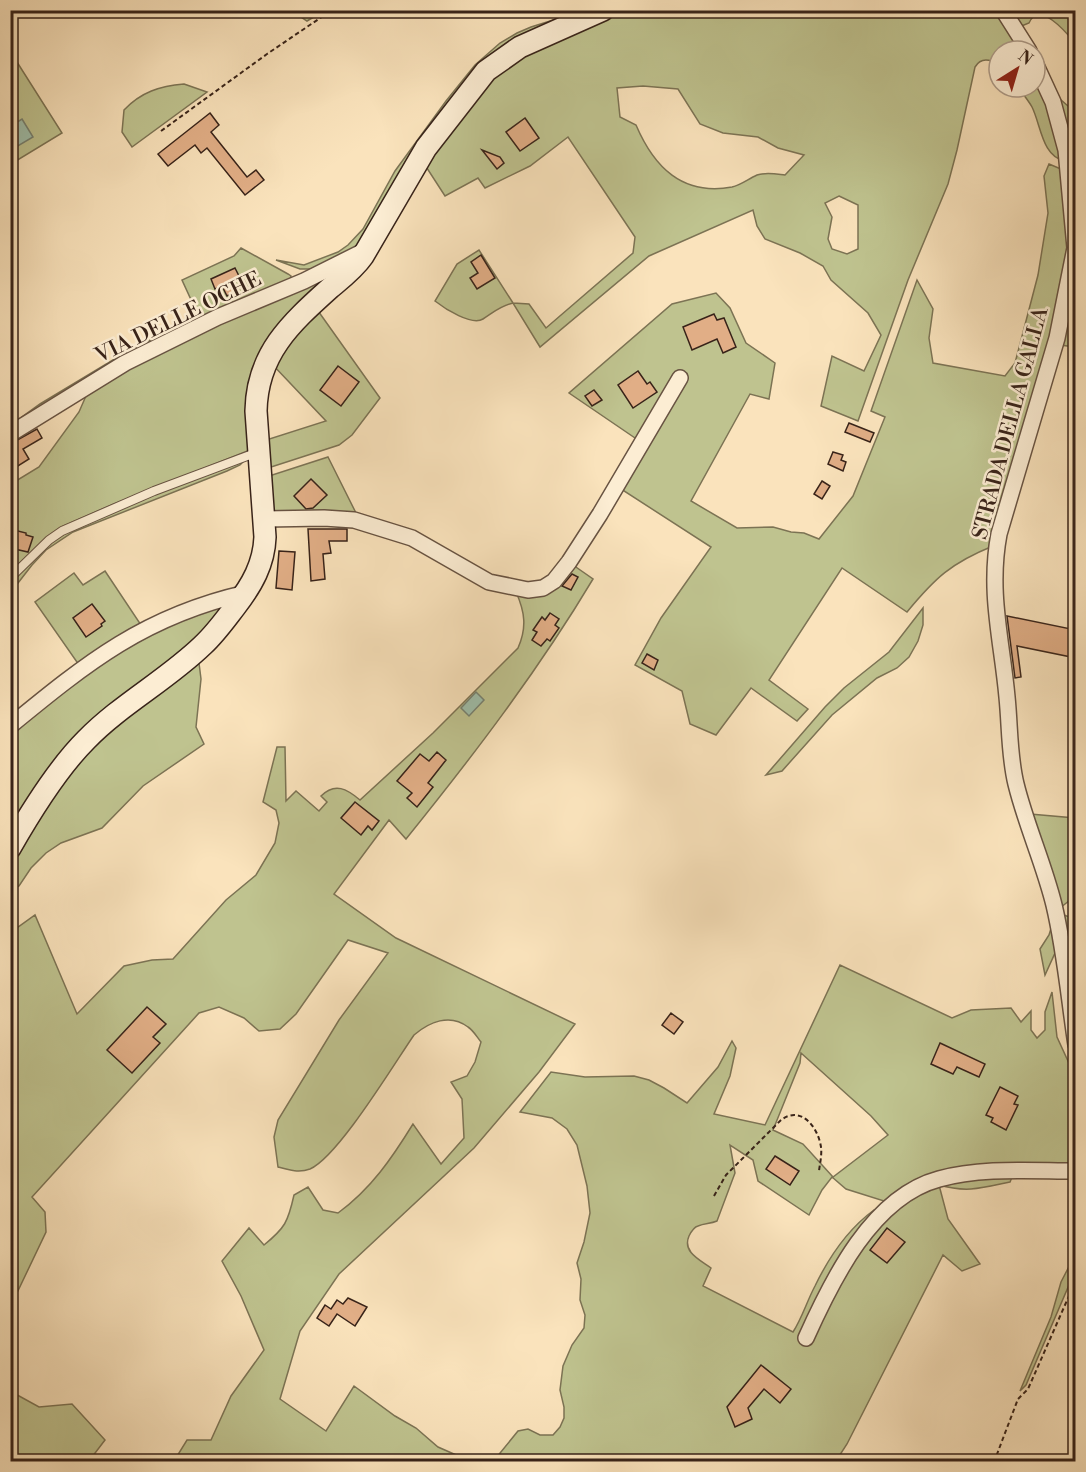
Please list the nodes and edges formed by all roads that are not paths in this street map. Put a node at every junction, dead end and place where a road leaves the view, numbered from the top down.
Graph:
1 (603, 10) edge
2 (1003, 10) edge
3 (1021, 39) edge
4 (1047, 89) edge
5 (369, 248) junction
6 (680, 378) dead end
7 (10, 434) edge
8 (259, 451) junction
9 (265, 519) junction
10 (10, 579) edge
11 (246, 593) junction
12 (10, 726) edge
13 (10, 848) edge
14 (1076, 1045) edge
15 (1076, 1171) edge
16 (806, 1338) dead end

1 - 5 street
2 - 3 street
4 - 14 street, STRADA DELLA GALLA
5 - 7 street, VIA DELLE OCHE
5 - 8 street
6 - 9 street
8 - 9 street
8 - 10 lane
9 - 11 street
11 - 12 street
11 - 13 street
15 - 16 street

